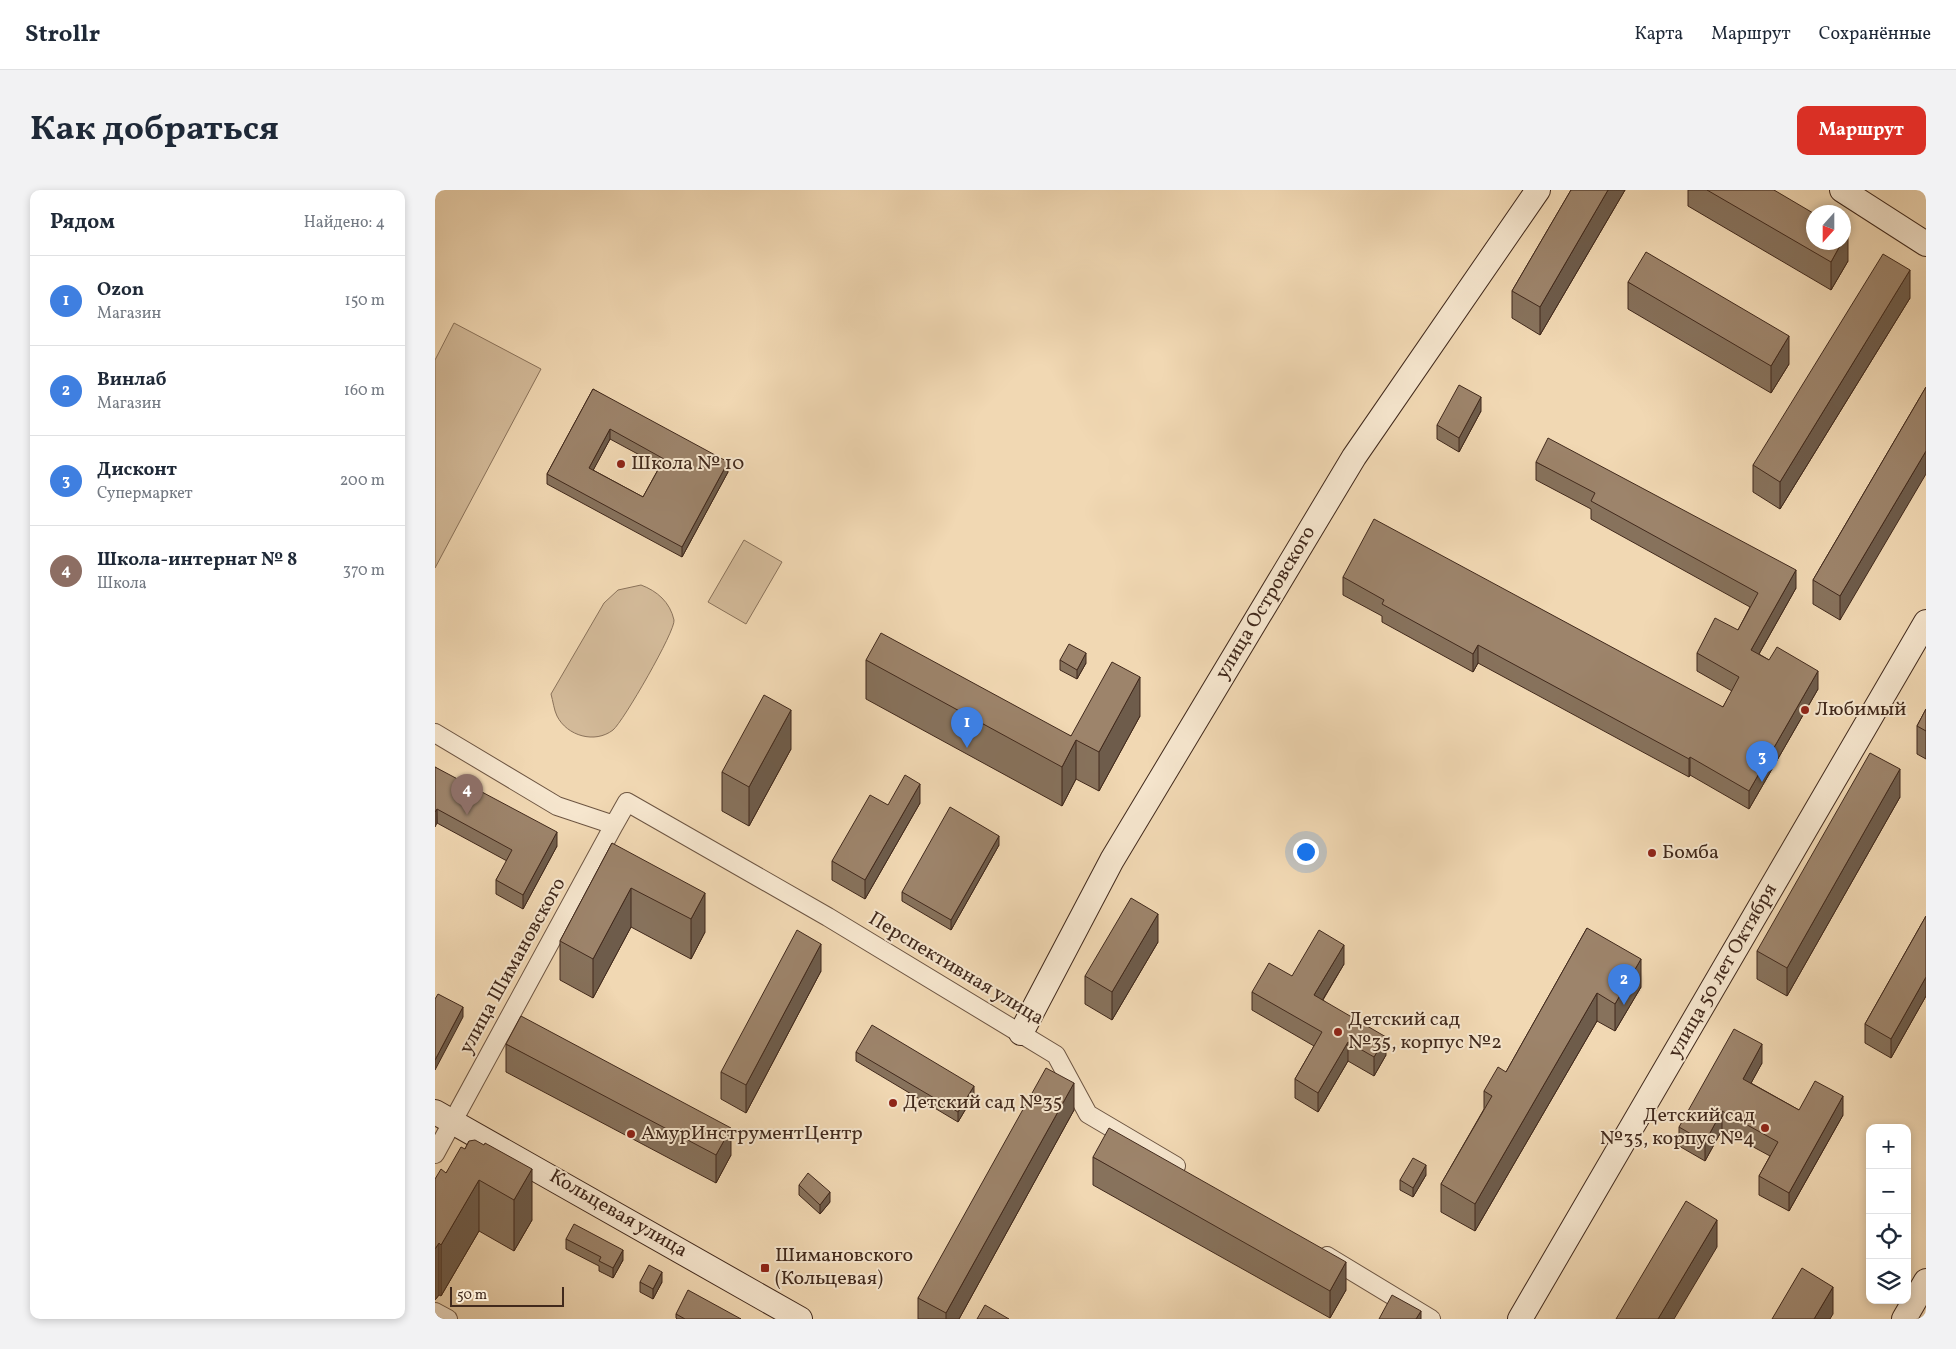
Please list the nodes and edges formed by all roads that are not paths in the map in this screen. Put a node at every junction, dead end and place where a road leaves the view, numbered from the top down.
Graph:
1 (1538, 190) edge
2 (1842, 190) edge
3 (1926, 244) edge
4 (1926, 622) edge
5 (435, 733) edge
6 (614, 825) junction
7 (1021, 1033) junction
8 (444, 1116) edge
9 (435, 1154) edge
10 (1189, 1174) edge
11 (1309, 1246) edge
12 (1926, 1281) edge
13 (435, 1312) edge
14 (448, 1319) edge
15 (800, 1319) edge
16 (1431, 1319) edge
17 (1520, 1319) edge
18 (1904, 1319) edge

1 - 7 street, улица Островского
2 - 3 street
4 - 17 street, улица 50 лет Октября
5 - 6 street
6 - 7 street, Перспективная улица
6 - 8 street, улица Шимановского
7 - 10 street, Перспективная улица
8 - 9 street, улица Шимановского
8 - 15 street, Кольцевая улица
11 - 16 street
12 - 18 street
13 - 14 street

